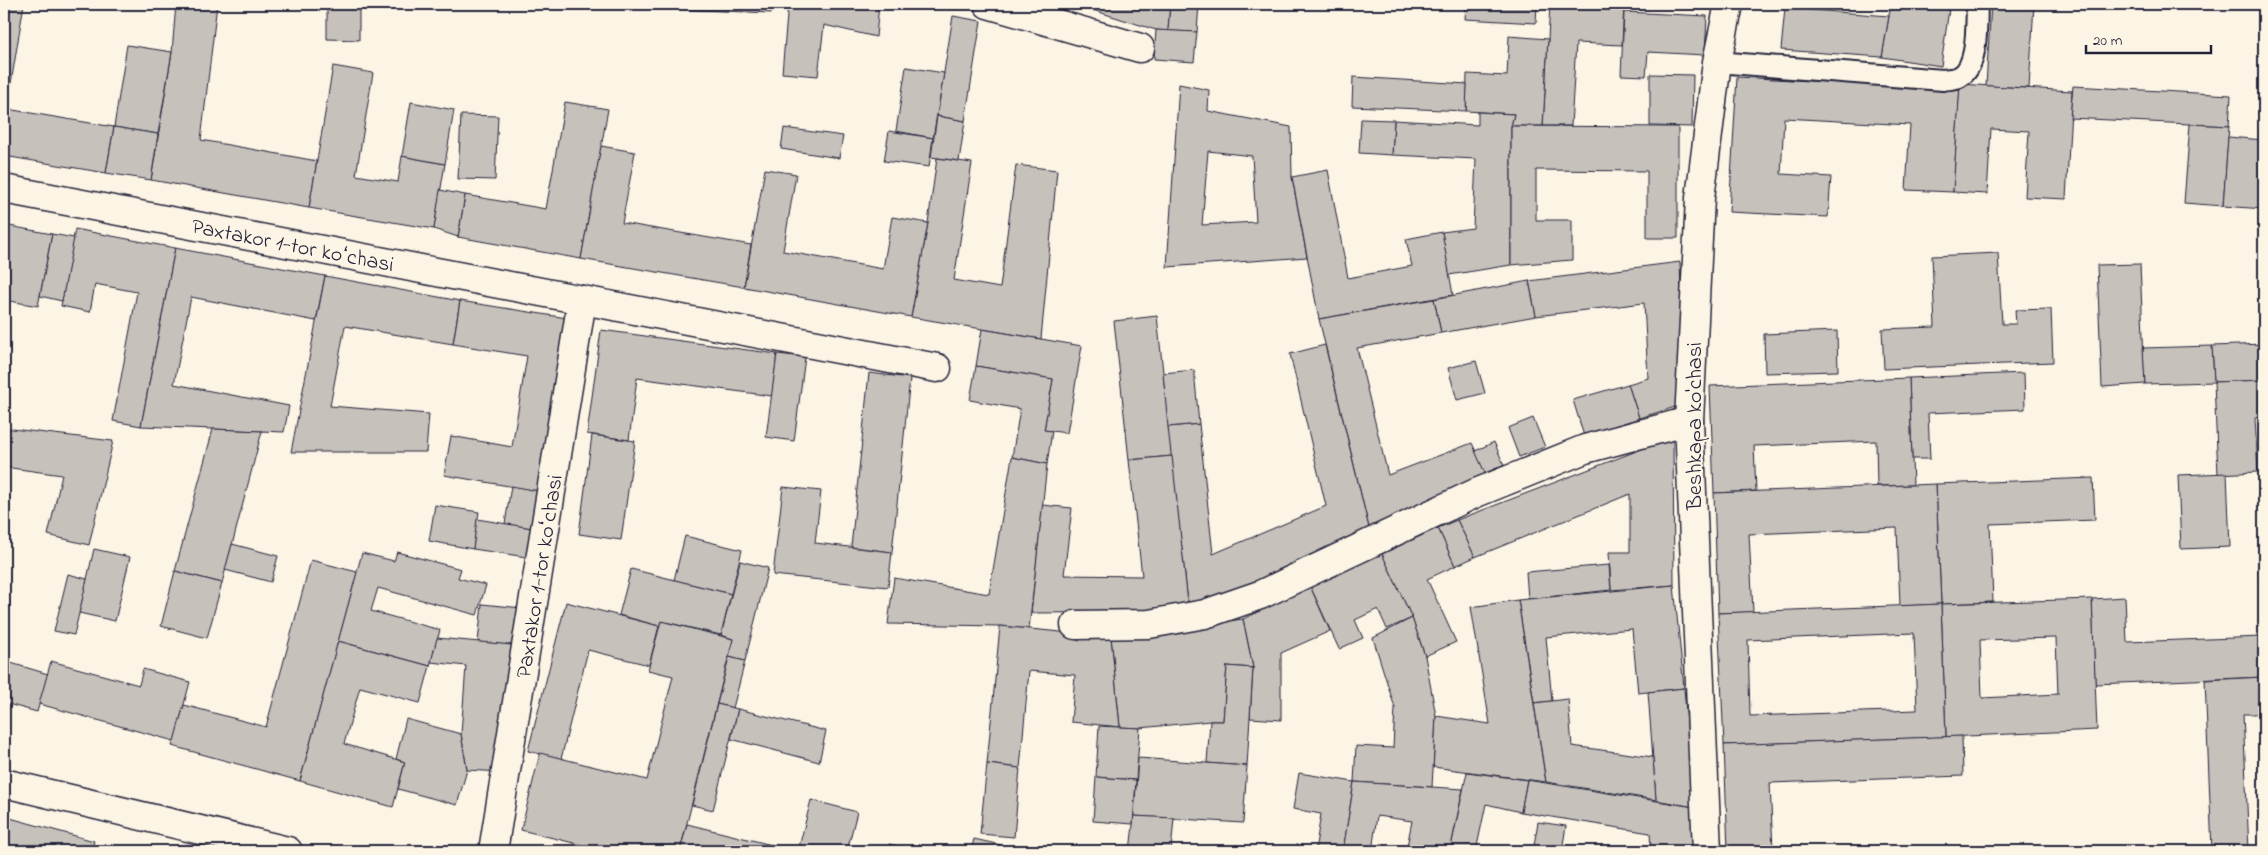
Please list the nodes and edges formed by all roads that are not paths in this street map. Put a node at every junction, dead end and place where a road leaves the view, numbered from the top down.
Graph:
1 (988, 4) edge
2 (1729, 4) edge
3 (1977, 4) edge
4 (1140, 48) dead end
5 (1717, 62) junction
6 (4, 189) edge
7 (582, 300) junction
8 (937, 368) dead end
9 (1689, 420) junction
10 (1075, 625) dead end
11 (4, 783) edge
12 (288, 851) edge
13 (492, 851) edge
14 (1707, 851) edge

1 - 4 street
2 - 5 street, Beshkapa ko'chasi
3 - 5 lane
5 - 9 street, Beshkapa ko'chasi
6 - 7 street, Paxtakor 1-tor koʻchasi
7 - 8 street, Paxtakor 1-tor koʻchasi
7 - 13 street, Paxtakor 1-tor koʻchasi
9 - 10 street
9 - 14 street, Beshkapa ko'chasi
11 - 12 street

